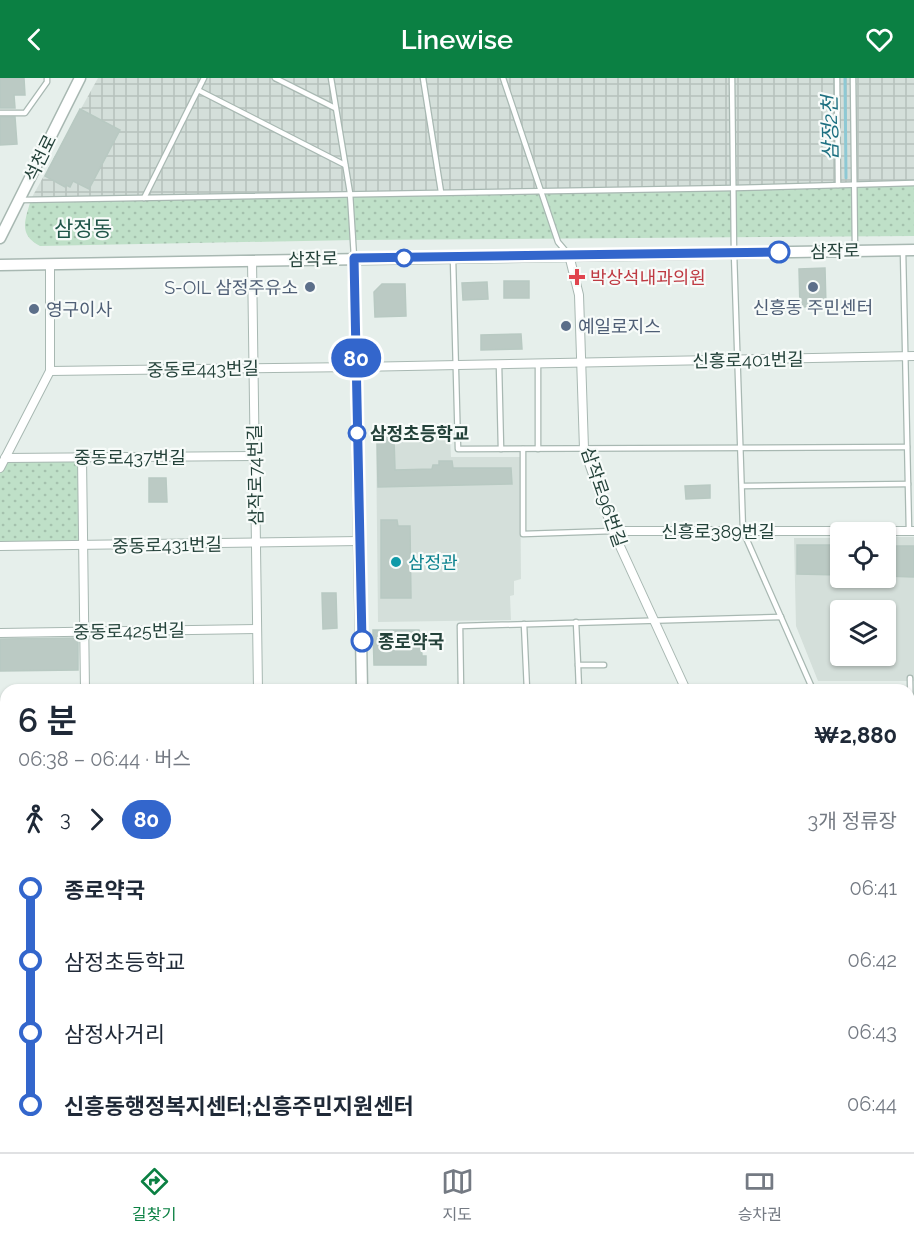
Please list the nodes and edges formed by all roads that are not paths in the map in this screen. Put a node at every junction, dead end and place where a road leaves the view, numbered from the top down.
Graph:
1 (47, 78) edge
2 (80, 78) edge
3 (204, 78) edge
4 (275, 78) edge
5 (330, 78) edge
6 (423, 78) edge
7 (503, 78) edge
8 (732, 78) edge
9 (837, 78) edge
10 (853, 78) edge
11 (198, 90) junction
12 (335, 108) junction
13 (0, 113) edge
14 (345, 165) junction
15 (914, 183) edge
16 (855, 184) junction
17 (838, 185) junction
18 (734, 188) junction
19 (541, 190) junction
20 (441, 192) junction
21 (350, 194) junction
22 (144, 198) junction
23 (20, 200) junction
24 (0, 238) edge
25 (908, 250) edge
26 (855, 251) junction
27 (734, 253) junction
28 (569, 255) junction
29 (453, 257) junction
30 (354, 258) junction
31 (252, 260) junction
32 (0, 264) edge
33 (50, 264) junction
34 (910, 356) edge
35 (737, 360) junction
36 (581, 363) junction
37 (538, 364) junction
38 (499, 365) junction
39 (456, 366) junction
40 (356, 368) junction
41 (253, 369) junction
42 (50, 371) junction
43 (908, 447) junction
44 (741, 448) junction
45 (501, 449) junction
46 (524, 449) junction
47 (538, 449) junction
48 (584, 449) junction
49 (254, 456) junction
50 (82, 457) junction
51 (6, 458) junction
52 (0, 468) edge
53 (742, 486) junction
54 (910, 486) edge
55 (613, 531) junction
56 (743, 531) junction
57 (912, 531) edge
58 (360, 541) junction
59 (256, 544) junction
60 (83, 545) junction
61 (0, 546) edge
62 (781, 617) junction
63 (654, 620) junction
64 (576, 622) junction
65 (524, 624) junction
66 (257, 629) junction
67 (84, 632) junction
68 (0, 633) edge
69 (578, 664) junction
70 (604, 664) dead end
71 (910, 678) dead end
72 (85, 684) edge
73 (258, 684) edge
74 (362, 684) edge
75 (461, 684) edge
76 (527, 684) edge
77 (579, 684) edge
78 (683, 684) edge
79 (810, 684) edge
80 (910, 684) edge

1 - 13 lane
2 - 23 street, 석천로
3 - 11 lane
4 - 12 lane
5 - 12 lane
6 - 20 lane
7 - 19 lane
8 - 18 lane
9 - 17 lane
10 - 16 lane
11 - 14 lane
11 - 22 lane
12 - 14 lane
14 - 21 lane
15 - 16 lane
16 - 17 lane
16 - 26 lane
17 - 18 lane
18 - 19 lane
18 - 27 lane
19 - 20 lane
19 - 28 lane
20 - 21 lane
21 - 22 lane
21 - 30 lane
22 - 23 lane
23 - 24 street, 석천로
25 - 26 street, 삼작로
25 - 34 lane
26 - 27 street, 삼작로
27 - 28 street, 삼작로
27 - 35 lane
28 - 29 street, 삼작로
28 - 36 street, 삼작로96번길
29 - 30 street, 삼작로
29 - 39 lane
30 - 31 street, 삼작로
30 - 40 street
31 - 33 street, 삼작로
31 - 41 street, 삼작로74번길
32 - 33 street, 삼작로
33 - 42 street
34 - 35 street, 신흥로401번길
34 - 43 lane
35 - 36 street, 신흥로401번길
35 - 44 lane
36 - 37 street, 신흥로401번길
36 - 48 street, 삼작로96번길
37 - 38 street, 신흥로401번길
37 - 47 lane
38 - 39 street, 신흥로401번길
38 - 45 lane
39 - 40 street, 중동로443번길
39 - 45 lane
40 - 41 street, 중동로443번길
40 - 58 street
41 - 42 street, 중동로443번길
41 - 49 street, 삼작로74번길
42 - 51 street
43 - 44 lane
43 - 54 lane
44 - 48 lane
44 - 53 lane
45 - 46 lane
46 - 47 lane
46 - 55 lane, 신흥로389번길
47 - 48 lane
48 - 55 street, 삼작로96번길
49 - 50 street, 중동로437번길
49 - 59 street, 삼작로74번길
50 - 51 street, 중동로437번길
50 - 60 street
51 - 52 street
53 - 54 lane
53 - 56 lane
54 - 57 lane
55 - 56 street, 신흥로389번길
55 - 63 street, 삼작로96번길
56 - 57 street, 신흥로389번길
56 - 62 lane
58 - 59 street, 중동로431번길
58 - 74 street
59 - 60 street, 중동로431번길
59 - 66 street, 삼작로74번길
60 - 61 street, 중동로431번길
60 - 67 street
62 - 63 lane
62 - 79 lane
63 - 64 lane
63 - 78 street, 삼작로96번길
64 - 65 lane
64 - 69 lane
65 - 75 lane
65 - 76 lane
66 - 67 street, 중동로425번길
66 - 73 street, 삼작로74번길
67 - 68 street, 중동로425번길
67 - 72 street
69 - 70 lane
69 - 77 lane
71 - 80 lane

